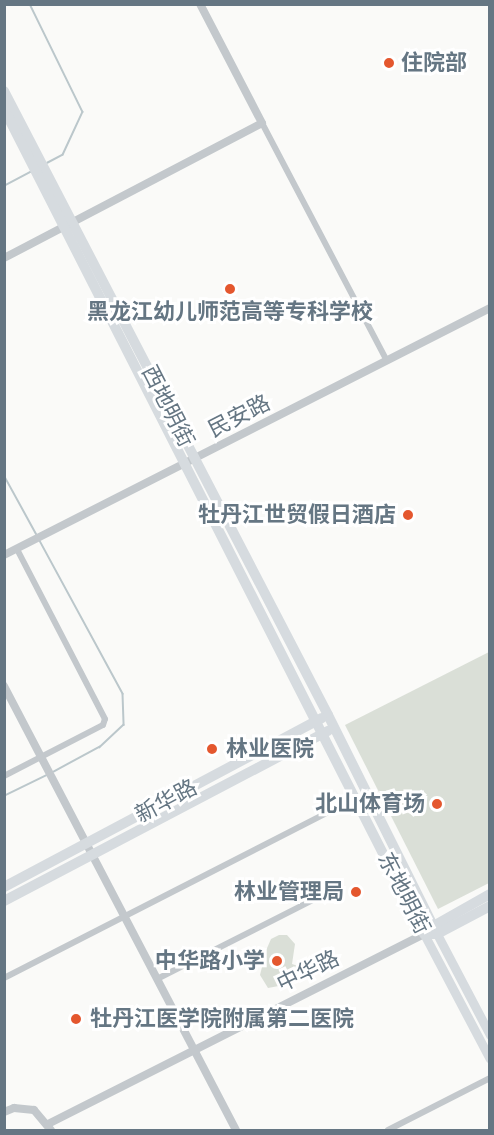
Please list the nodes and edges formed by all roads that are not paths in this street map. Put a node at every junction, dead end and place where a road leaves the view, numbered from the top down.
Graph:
1 (200, 4) edge
2 (4, 92) edge
3 (4, 109) edge
4 (262, 123) junction
5 (69, 225) junction
6 (4, 258) edge
7 (489, 308) edge
8 (387, 361) junction
9 (191, 461) junction
10 (17, 549) junction
11 (4, 555) edge
12 (4, 686) edge
13 (326, 724) junction
14 (41, 757) junction
15 (4, 776) edge
16 (357, 798) junction
17 (89, 849) junction
18 (4, 887) edge
19 (489, 894) edge
20 (4, 900) edge
21 (313, 900) dead end
22 (489, 906) edge
23 (125, 917) junction
24 (432, 924) junction
25 (424, 933) junction
26 (437, 934) junction
27 (4, 978) edge
28 (157, 979) junction
29 (489, 1035) edge
30 (194, 1048) junction
31 (489, 1059) edge
32 (489, 1078) edge
33 (5, 1111) edge
34 (49, 1127) edge
35 (236, 1131) edge
36 (388, 1131) edge

1 - 4 street
2 - 5 main road, 西地明街
3 - 5 main road, 西地明街
4 - 5 street
4 - 8 street
5 - 6 street
5 - 9 main road, 西地明街
7 - 8 street, 民安路
8 - 9 street, 民安路
9 - 10 street, 民安路
9 - 13 main road, 西地明街
10 - 11 street, 民安路
10 - 14 street
12 - 14 street
13 - 16 main road, 东地明街
13 - 17 main road, 新华路
13 - 24 main road, 东地明街
14 - 15 street
14 - 17 street
16 - 23 street
16 - 25 main road, 东地明街
17 - 18 main road, 新华路
17 - 20 main road
17 - 23 street
19 - 24 main road
21 - 28 street
22 - 26 main road
23 - 27 street
23 - 28 street
24 - 25 main road
24 - 26 main road, 东地明街
25 - 26 main road
25 - 30 street, 中华路
25 - 31 main road, 东地明街
26 - 29 main road, 东地明街
28 - 30 street
30 - 34 street, 中华路
30 - 35 street
32 - 36 street
33 - 34 street

